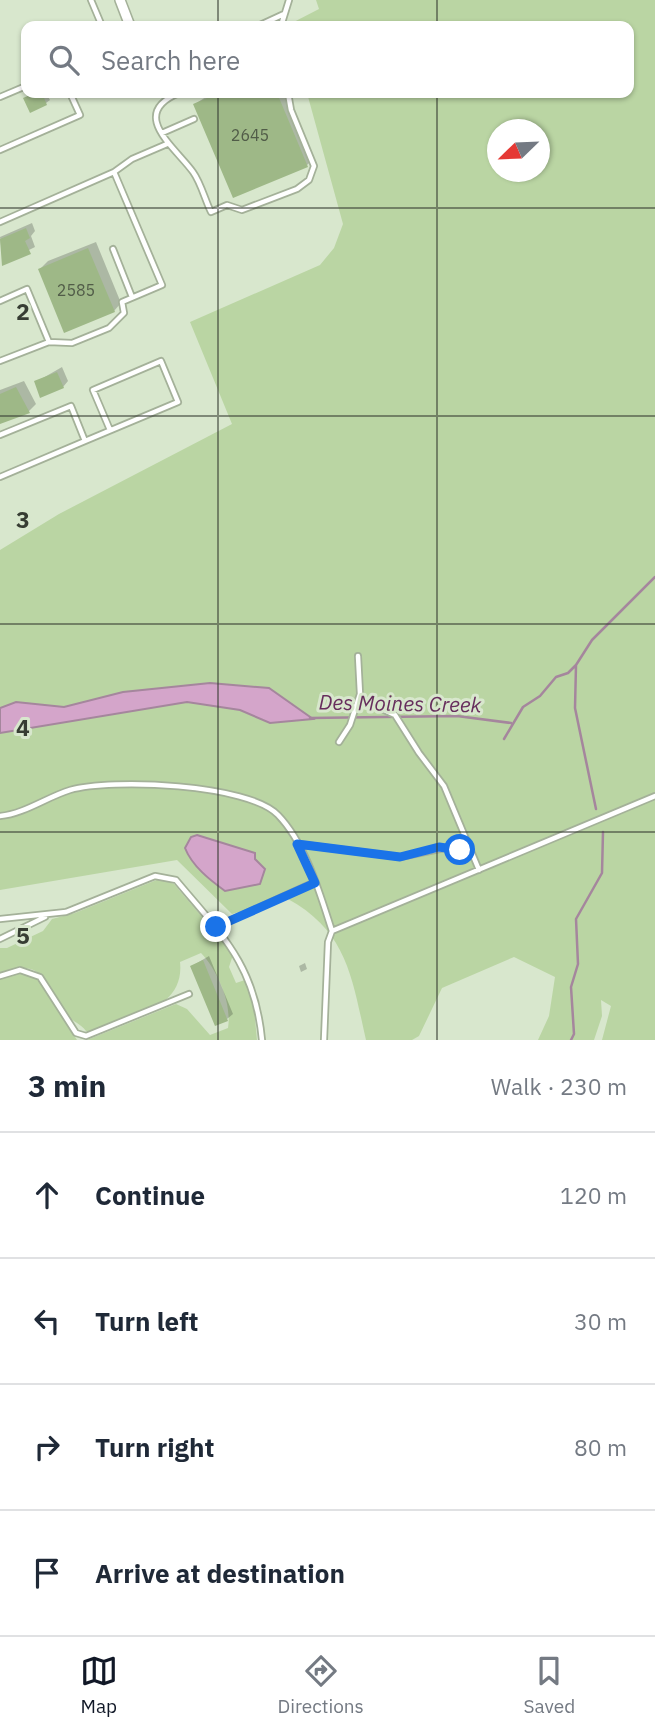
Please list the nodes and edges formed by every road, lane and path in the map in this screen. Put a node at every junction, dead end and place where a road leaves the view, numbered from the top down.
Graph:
1 (91, 0) edge
2 (120, 0) edge
3 (289, 0) edge
4 (284, 13) junction
5 (100, 21) edge
6 (128, 21) edge
7 (268, 21) edge
8 (282, 21) edge
9 (21, 88) edge
10 (0, 97) edge
11 (72, 98) edge
12 (170, 98) edge
13 (289, 98) edge
14 (194, 119) dead end
15 (162, 133) junction
16 (167, 144) junction
17 (0, 150) edge
18 (114, 172) junction
19 (0, 222) edge
20 (113, 249) dead end
21 (132, 298) junction
22 (0, 300) edge
23 (48, 342) junction
24 (0, 361) edge
25 (110, 430) junction
26 (0, 435) edge
27 (85, 440) junction
28 (0, 477) edge
29 (358, 656) dead end
30 (360, 694) junction
31 (339, 742) dead end
32 (655, 796) edge
33 (0, 816) edge
34 (297, 844) junction
35 (473, 857) junction
36 (479, 870) junction
37 (315, 883) junction
38 (49, 915) junction
39 (0, 919) edge
40 (216, 927) junction
41 (332, 931) junction
42 (0, 939) edge
43 (0, 976) edge
44 (189, 994) dead end
45 (262, 1040) edge
46 (324, 1040) edge

1 - 5 lane
2 - 6 street
3 - 4 lane
4 - 7 lane
4 - 8 lane
9 - 10 lane
11 - 17 lane
12 - 15 lane
13 - 16 lane
14 - 15 lane
15 - 16 lane
16 - 18 lane
18 - 19 lane
18 - 21 lane
20 - 21 lane
21 - 23 lane
22 - 23 lane
23 - 24 lane
25 - 25 lane
25 - 27 lane
26 - 27 lane
27 - 28 lane
29 - 30 lane
30 - 31 lane
30 - 35 lane
32 - 36 lane
33 - 34 lane
34 - 35 lane
34 - 37 lane
35 - 36 lane
36 - 41 lane
37 - 40 lane
37 - 41 lane
38 - 39 lane
38 - 40 lane
38 - 42 lane
40 - 45 lane
41 - 46 lane
43 - 44 lane

